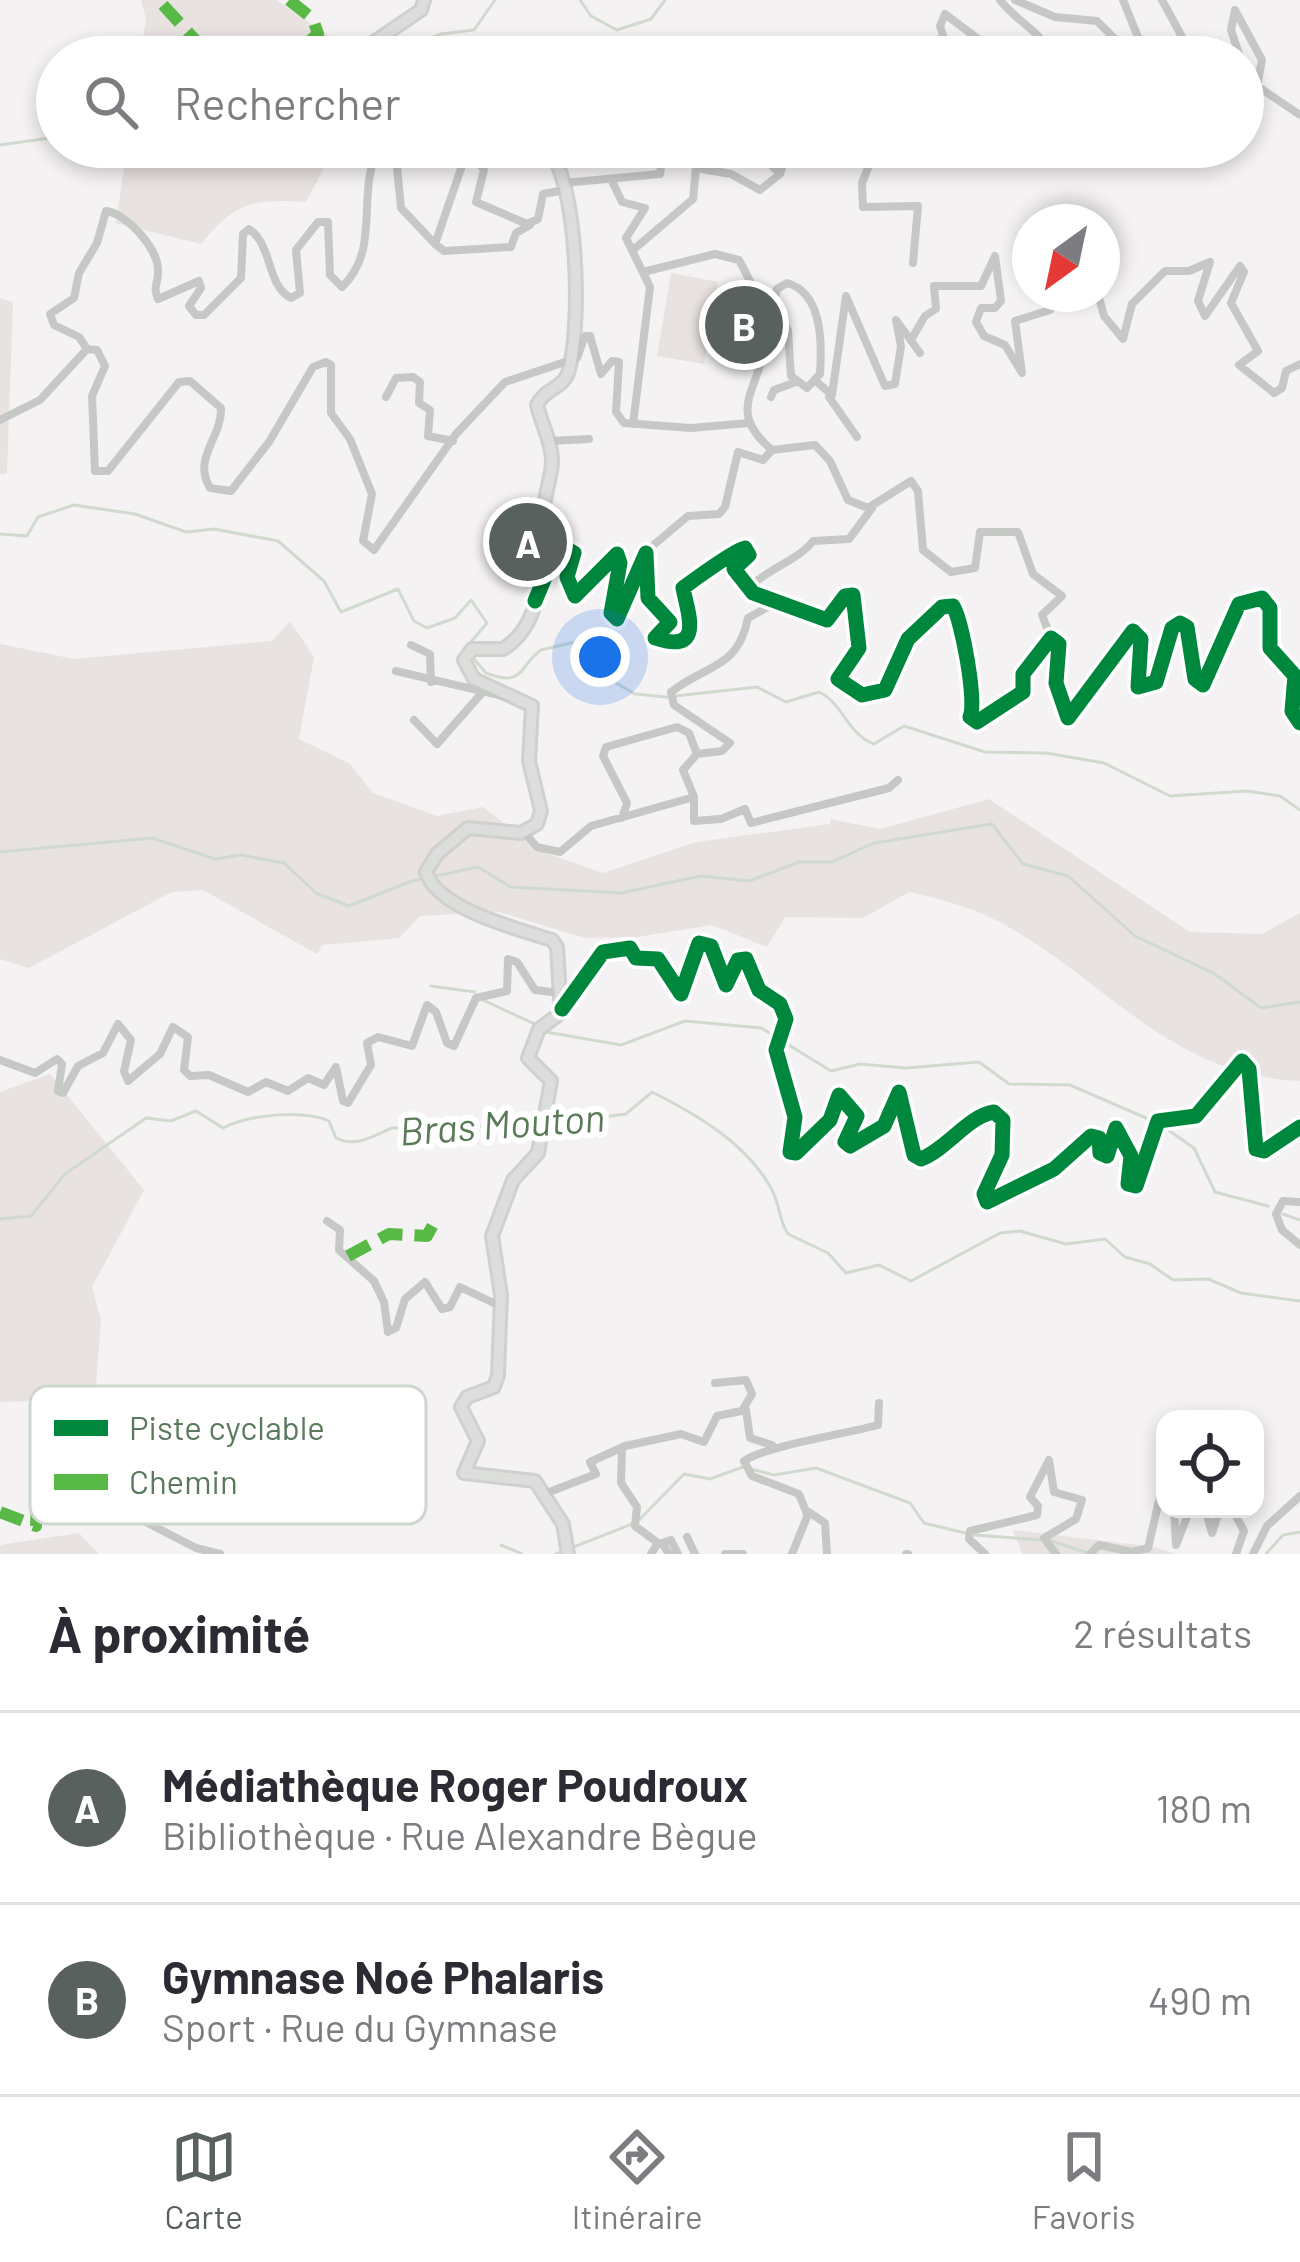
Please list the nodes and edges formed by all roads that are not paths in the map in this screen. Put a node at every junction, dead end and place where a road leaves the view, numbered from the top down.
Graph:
1 (424, 0) edge
2 (1000, 0) edge
3 (1015, 0) edge
4 (1123, 0) edge
5 (1162, 0) edge
6 (383, 36) edge
7 (943, 36) edge
8 (974, 36) edge
9 (1036, 36) edge
10 (1112, 36) edge
11 (1138, 36) edge
12 (1182, 36) edge
13 (1233, 36) edge
14 (1249, 36) edge
15 (1264, 91) edge
16 (1300, 115) edge
17 (374, 168) edge
18 (397, 168) edge
19 (461, 168) edge
20 (483, 168) edge
21 (556, 168) edge
22 (661, 168) edge
23 (696, 168) joint
24 (775, 168) edge
25 (783, 168) edge
26 (870, 168) edge
27 (781, 174) junction
28 (611, 179) junction
29 (565, 186) junction
30 (532, 224) junction
31 (435, 244) junction
32 (633, 250) junction
33 (913, 263) dead end
34 (647, 271) junction
35 (1044, 312) edge
36 (1102, 312) edge
37 (912, 338) junction
38 (87, 349) junction
39 (920, 353) dead end
40 (571, 358) junction
41 (786, 358) junction
42 (761, 363) junction
43 (1300, 364) edge
44 (796, 382) junction
45 (818, 382) junction
46 (386, 397) dead end
47 (771, 397) dead end
48 (829, 397) junction
49 (0, 420) edge
50 (749, 423) junction
51 (633, 424) junction
52 (857, 437) dead end
53 (589, 439) dead end
54 (452, 441) junction
55 (548, 441) junction
56 (772, 450) junction
57 (872, 508) junction
58 (644, 553) junction
59 (747, 589) junction
60 (535, 602) junction
61 (779, 602) junction
62 (1052, 638) junction
63 (411, 645) dead end
64 (395, 671) dead end
65 (431, 682) junction
66 (481, 694) junction
67 (518, 696) junction
68 (414, 720) dead end
69 (1300, 723) edge
70 (697, 754) junction
71 (898, 780) dead end
72 (694, 797) junction
73 (621, 819) junction
74 (524, 832) junction
75 (561, 993) junction
76 (562, 1009) junction
77 (0, 1060) edge
78 (1300, 1126) edge
79 (1300, 1202) edge
80 (327, 1221) dead end
81 (1300, 1245) edge
82 (501, 1306) junction
83 (715, 1383) dead end
84 (879, 1402) dead end
85 (743, 1409) junction
86 (772, 1445) junction
87 (622, 1447) junction
88 (543, 1494) junction
89 (1300, 1496) edge
90 (807, 1514) junction
91 (1156, 1514) edge
92 (1174, 1518) edge
93 (1187, 1518) edge
94 (1207, 1518) edge
95 (1217, 1518) edge
96 (1237, 1518) edge
97 (150, 1524) edge
98 (687, 1537) dead end
99 (567, 1550) edge
100 (220, 1554) edge
101 (651, 1554) edge
102 (695, 1554) edge
103 (725, 1554) edge
104 (743, 1554) edge
105 (792, 1554) edge
106 (827, 1554) edge
107 (986, 1554) edge
108 (1056, 1554) edge
109 (1090, 1554) edge
110 (1236, 1554) edge
111 (1253, 1554) edge

1 - 6 main road
2 - 9 street
3 - 10 street
4 - 11 street
5 - 12 street
7 - 8 street
13 - 14 street
15 - 16 street
17 - 38 street
18 - 31 street
19 - 31 street
20 - 30 street
21 - 29 main road
22 - 28 street
23 - 27 street
23 - 32 street
24 - 27 street
25 - 27 street
26 - 33 street
28 - 29 street
28 - 32 street
29 - 30 street
29 - 40 main road
30 - 31 street
32 - 34 street
34 - 42 street
34 - 51 street
35 - 37 street
36 - 43 street
37 - 39 street
37 - 48 street
38 - 49 street
38 - 54 street
40 - 51 street
40 - 54 street
40 - 55 main road
41 - 42 street
41 - 44 street
41 - 45 street
42 - 50 street
44 - 45 street
44 - 47 street
45 - 48 street
46 - 54 street
48 - 52 street
50 - 51 street
50 - 56 street
53 - 55 street
55 - 60 main road
56 - 57 street
56 - 58 street
57 - 59 street
57 - 62 street
58 - 59 street
58 - 60 street
59 - 61 street
60 - 67 main road
61 - 62 street
61 - 70 street
62 - 69 street
63 - 65 street
64 - 65 street
65 - 66 street
66 - 67 street
66 - 68 street
67 - 74 main road
70 - 72 street
70 - 73 street
71 - 72 street
72 - 73 street
73 - 74 street
74 - 75 main road
75 - 76 main road
75 - 77 street
76 - 78 street
76 - 82 main road
79 - 81 street
80 - 82 street
82 - 88 main road
83 - 85 street
84 - 86 street
85 - 86 street
85 - 87 street
86 - 90 street
87 - 88 street
87 - 101 street
88 - 99 main road
89 - 111 street
90 - 105 street
90 - 106 street
91 - 109 street
92 - 93 street
94 - 95 street
96 - 110 street
97 - 100 street
98 - 102 street
103 - 104 street
107 - 108 street

